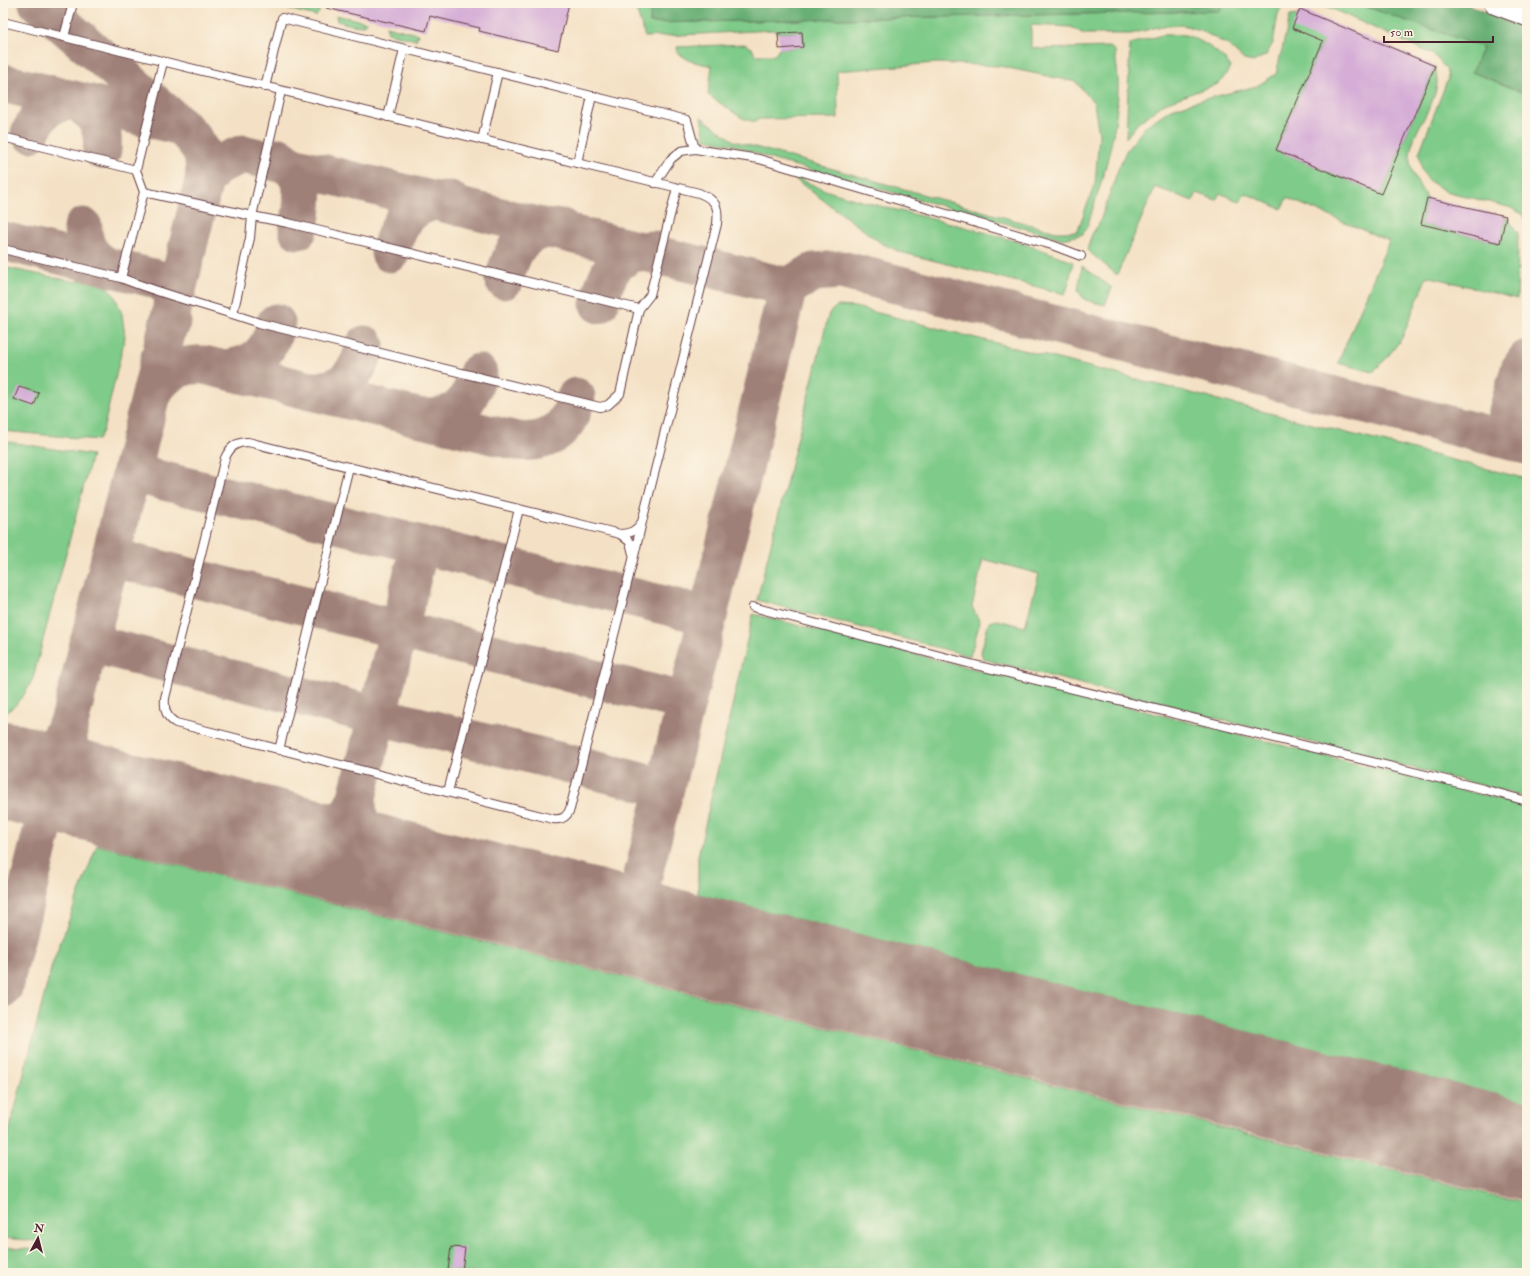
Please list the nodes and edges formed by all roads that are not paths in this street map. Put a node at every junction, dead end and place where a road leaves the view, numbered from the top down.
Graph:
1 (73, 3) edge
2 (1495, 3) edge
3 (1527, 15) edge
4 (3, 22) edge
5 (64, 37) junction
6 (404, 49) junction
7 (163, 62) junction
8 (498, 72) junction
9 (265, 87) junction
10 (281, 91) junction
11 (592, 96) junction
12 (388, 117) junction
13 (3, 137) edge
14 (482, 140) junction
15 (695, 149) junction
16 (577, 163) junction
17 (136, 170) junction
18 (655, 183) junction
19 (677, 188) junction
20 (144, 192) junction
21 (252, 216) junction
22 (3, 249) edge
23 (1081, 256) dead end
24 (121, 278) junction
25 (639, 309) junction
26 (233, 314) junction
27 (350, 467) junction
28 (519, 509) junction
29 (642, 522) junction
30 (620, 534) junction
31 (634, 556) junction
32 (753, 608) dead end
33 (279, 750) junction
34 (448, 792) junction
35 (1527, 801) edge

1 - 5 lane
2 - 3 main road
4 - 5 lane
5 - 7 lane
6 - 8 lane
6 - 9 lane
6 - 12 lane
7 - 9 lane
7 - 17 lane
8 - 11 lane
8 - 14 lane
9 - 10 lane
10 - 12 lane
10 - 21 lane
11 - 15 lane
11 - 16 lane
12 - 14 lane
13 - 17 lane
14 - 16 lane
15 - 18 lane
15 - 23 lane
16 - 18 lane
17 - 20 lane
18 - 19 lane
19 - 25 lane
19 - 29 lane
20 - 21 lane
20 - 24 lane
21 - 25 lane
21 - 26 lane
22 - 24 lane
24 - 26 lane
25 - 26 lane
27 - 28 lane
27 - 33 lane
27 - 33 lane
28 - 30 lane
28 - 34 lane
29 - 30 lane
29 - 31 lane
30 - 31 lane
31 - 34 lane
32 - 35 lane
33 - 34 lane

